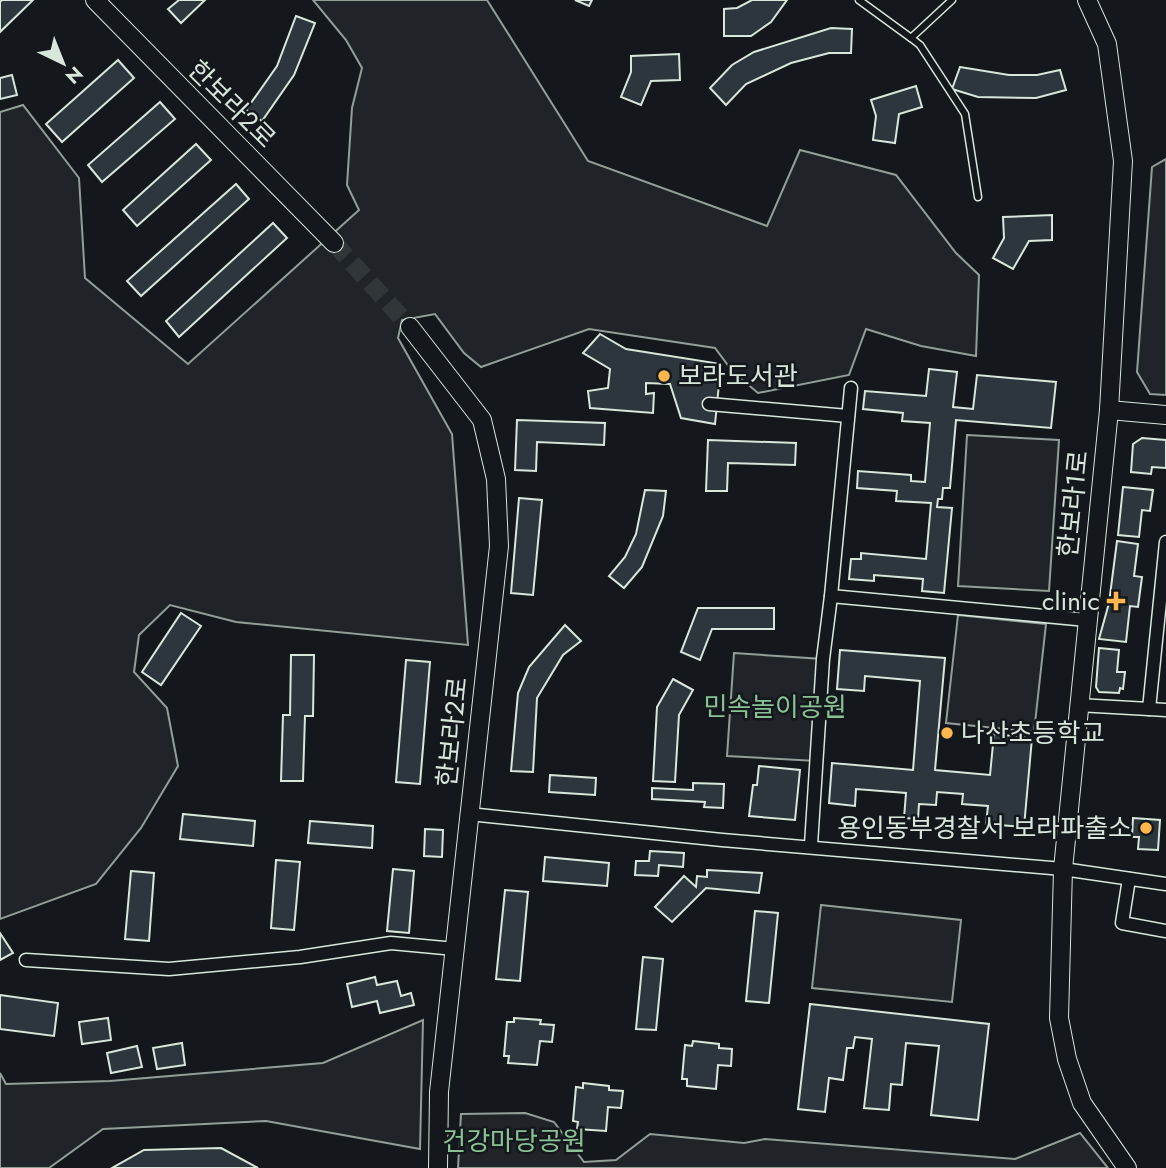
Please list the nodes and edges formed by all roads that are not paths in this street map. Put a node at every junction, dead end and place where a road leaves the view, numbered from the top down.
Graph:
1 (94, 0) edge
2 (859, 0) edge
3 (952, 0) edge
4 (1087, 0) edge
5 (911, 38) junction
6 (978, 197) dead end
7 (334, 243) tunnel mouth
8 (410, 327) tunnel mouth
9 (851, 388) dead end
10 (709, 404) dead end
11 (1109, 410) junction
12 (1166, 415) edge
13 (848, 416) junction
14 (1166, 542) edge
15 (831, 596) junction
16 (1087, 620) junction
17 (1078, 705) junction
18 (1149, 709) junction
19 (1166, 709) edge
20 (470, 814) junction
21 (811, 845) junction
22 (1063, 869) junction
23 (1129, 879) junction
24 (1166, 884) edge
25 (1166, 931) edge
26 (455, 949) junction
27 (26, 960) dead end
28 (438, 1168) edge
29 (1127, 1168) edge

1 - 7 street, 한보라2로
2 - 5 lane
3 - 5 lane
4 - 11 street, 한보라1로
5 - 6 lane
8 - 20 street, 한보라2로
9 - 13 street
10 - 13 street
11 - 12 street
11 - 16 street, 한보라1로
13 - 15 street
14 - 18 street
15 - 16 street
15 - 21 street
16 - 17 street, 한보라1로
17 - 18 street
17 - 22 street, 한보라1로
18 - 19 street
20 - 21 street
20 - 26 street, 한보라2로
21 - 22 street
22 - 23 street
22 - 29 street, 한보라1로
23 - 24 street
23 - 25 street
26 - 27 street
26 - 28 street, 한보라2로

